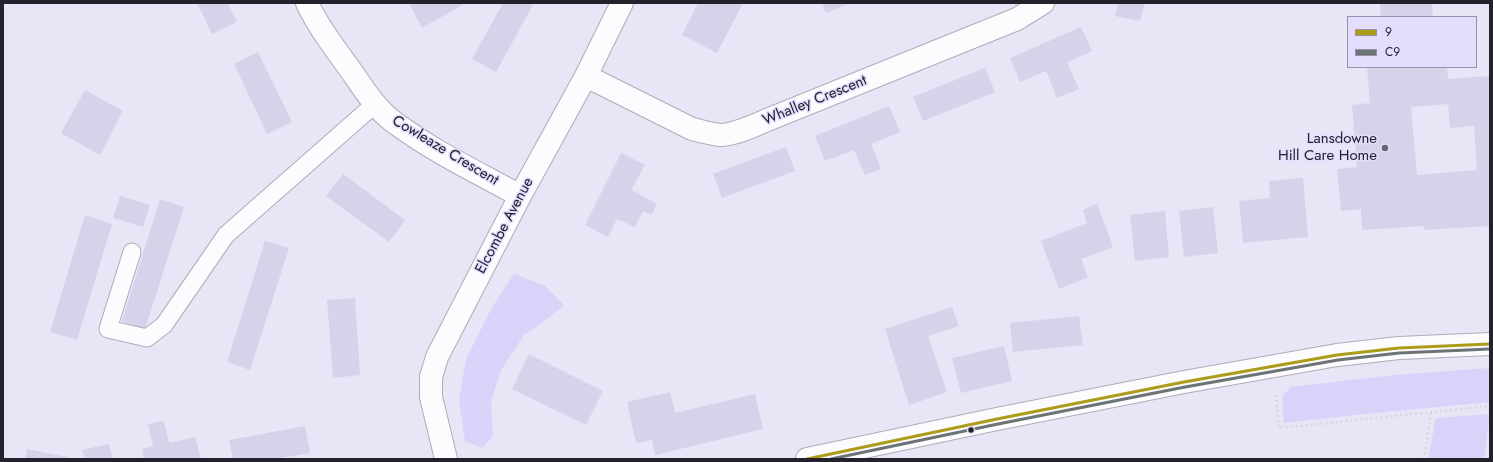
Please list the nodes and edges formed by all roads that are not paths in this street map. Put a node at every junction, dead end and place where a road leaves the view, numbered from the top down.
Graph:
1 (307, 3) edge
2 (622, 3) edge
3 (1043, 3) edge
4 (586, 76) junction
5 (375, 104) junction
6 (520, 196) junction
7 (132, 252) dead end
8 (1490, 344) edge
9 (446, 459) edge
10 (807, 459) edge

1 - 5 street, Cowleaze Crescent
2 - 4 street, Elcombe Avenue
3 - 4 street, Whalley Crescent
4 - 6 street, Elcombe Avenue
5 - 6 street, Cowleaze Crescent
5 - 7 lane
6 - 9 street, Elcombe Avenue
8 - 10 street

